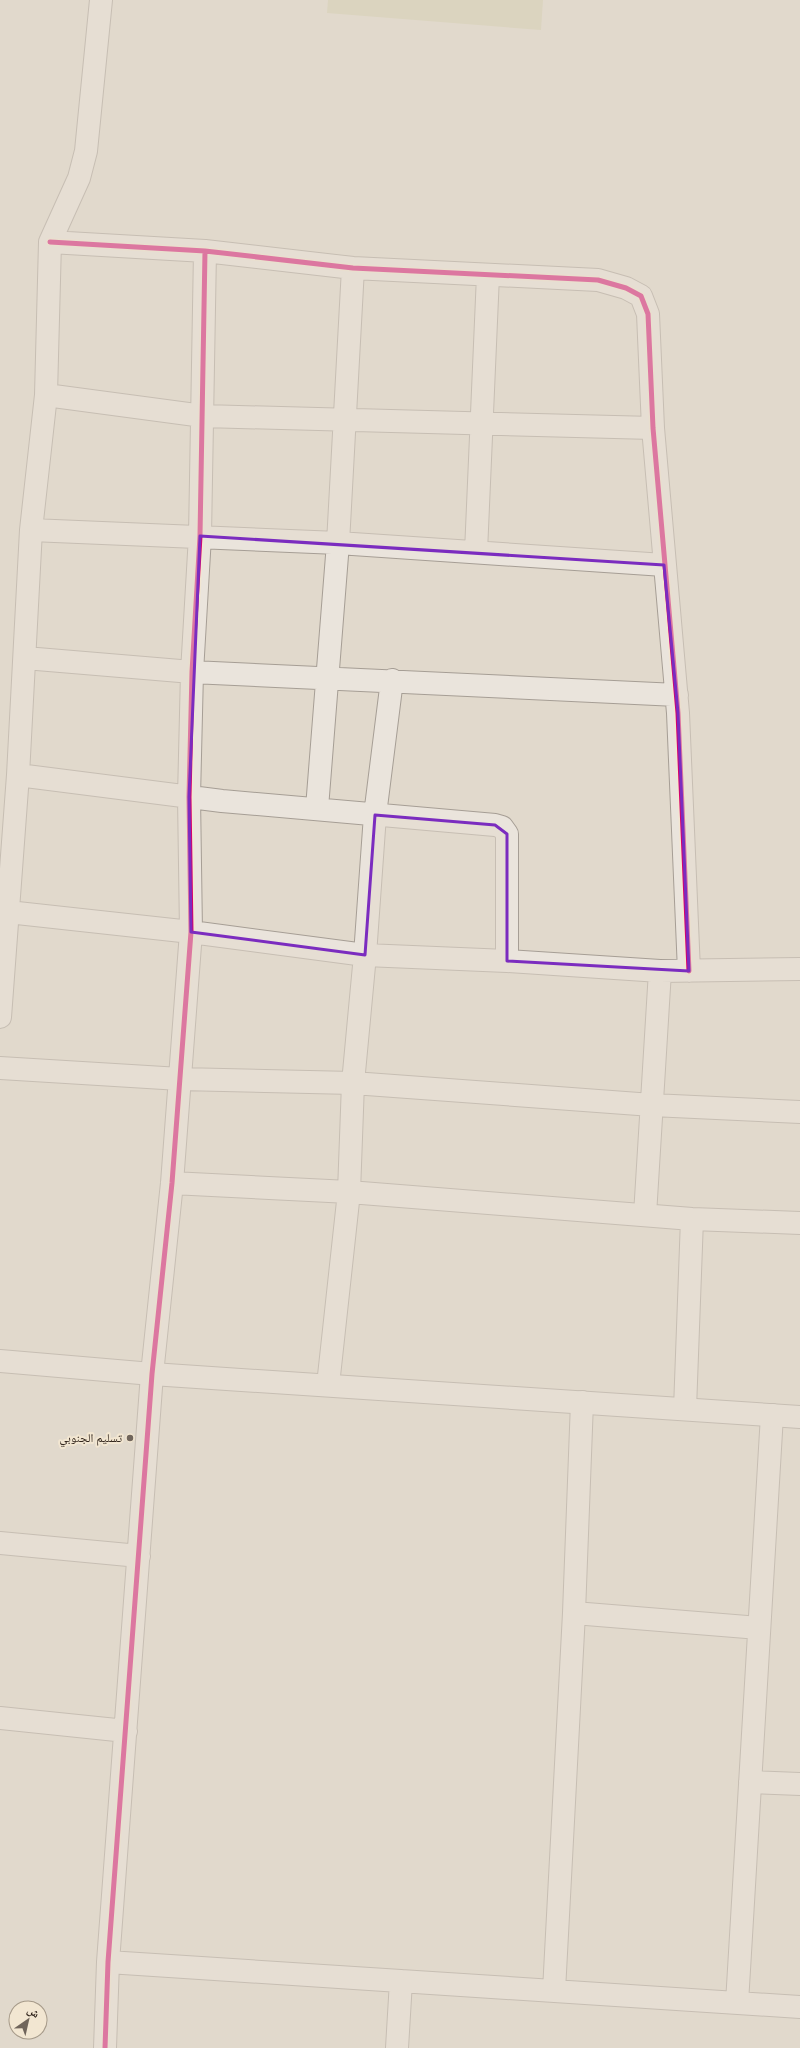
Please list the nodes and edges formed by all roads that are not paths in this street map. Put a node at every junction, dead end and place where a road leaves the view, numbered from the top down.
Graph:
1 (101, 0) edge
2 (50, 242) junction
3 (205, 251) junction
4 (353, 268) junction
5 (488, 275) junction
6 (46, 396) junction
7 (203, 416) junction
8 (345, 421) junction
9 (480, 424) junction
10 (653, 428) junction
11 (31, 530) junction
12 (200, 536) junction
13 (338, 543) junction
14 (476, 552) junction
15 (664, 564) junction
16 (25, 658) junction
17 (192, 672) junction
18 (327, 677) junction
19 (392, 680) junction
20 (677, 695) junction
21 (18, 775) junction
22 (189, 797) junction
23 (317, 808) junction
24 (375, 815) junction
25 (8, 912) junction
26 (191, 932) junction
27 (365, 955) junction
28 (506, 961) junction
29 (800, 969) edge
30 (660, 971) junction
31 (689, 971) junction
32 (0, 1017) edge
33 (0, 1068) edge
34 (180, 1079) junction
35 (353, 1083) junction
36 (652, 1105) junction
37 (800, 1112) edge
38 (172, 1183) junction
39 (349, 1192) junction
40 (645, 1215) junction
41 (692, 1219) junction
42 (800, 1223) edge
43 (0, 1361) edge
44 (152, 1374) junction
45 (328, 1385) junction
46 (582, 1402) junction
47 (686, 1409) junction
48 (772, 1415) junction
49 (800, 1417) edge
50 (0, 1543) edge
51 (138, 1556) junction
52 (574, 1613) junction
53 (759, 1628) junction
54 (0, 1718) edge
55 (126, 1731) junction
56 (750, 1782) junction
57 (800, 1784) edge
58 (108, 1962) junction
59 (401, 1981) junction
60 (554, 1991) junction
61 (737, 2003) junction
62 (800, 2007) edge
63 (105, 2048) edge
64 (397, 2048) edge

1 - 2 street
2 - 3 street
2 - 6 street
3 - 4 street
3 - 7 street
4 - 5 street
4 - 8 street
5 - 9 street
5 - 10 street
6 - 7 street
6 - 11 street
7 - 8 street
7 - 12 street
8 - 9 street
8 - 13 street
9 - 10 street
9 - 14 street
10 - 15 street
11 - 12 street
11 - 16 street
12 - 13 street
12 - 17 street
13 - 14 street
13 - 18 street
14 - 15 street
15 - 20 street
16 - 17 street
16 - 21 street
17 - 18 street
17 - 22 street
18 - 19 street
18 - 23 street
19 - 20 street
19 - 24 street
20 - 31 street
21 - 22 street
21 - 25 street
22 - 23 street
22 - 26 street
23 - 24 street
24 - 27 street
24 - 28 street
25 - 26 street
25 - 32 street
26 - 27 street
26 - 34 street
27 - 28 street
27 - 35 street
28 - 30 street
29 - 31 street
30 - 31 street
30 - 36 street
33 - 34 street
34 - 35 street
34 - 38 street
35 - 36 street
35 - 39 street
36 - 37 street
36 - 40 street
38 - 39 street
38 - 44 street
39 - 40 street
39 - 45 street
40 - 41 street
41 - 42 street
41 - 47 street
43 - 44 street
44 - 45 street
44 - 51 street
45 - 46 street
46 - 47 street
46 - 52 street
47 - 48 street
48 - 49 street
48 - 53 street
50 - 51 street
51 - 55 street
52 - 53 street
52 - 60 street
53 - 56 street
54 - 55 street
55 - 58 street
56 - 57 street
56 - 61 street
58 - 59 street
58 - 63 street
59 - 60 street
59 - 64 street
60 - 61 street
61 - 62 street

